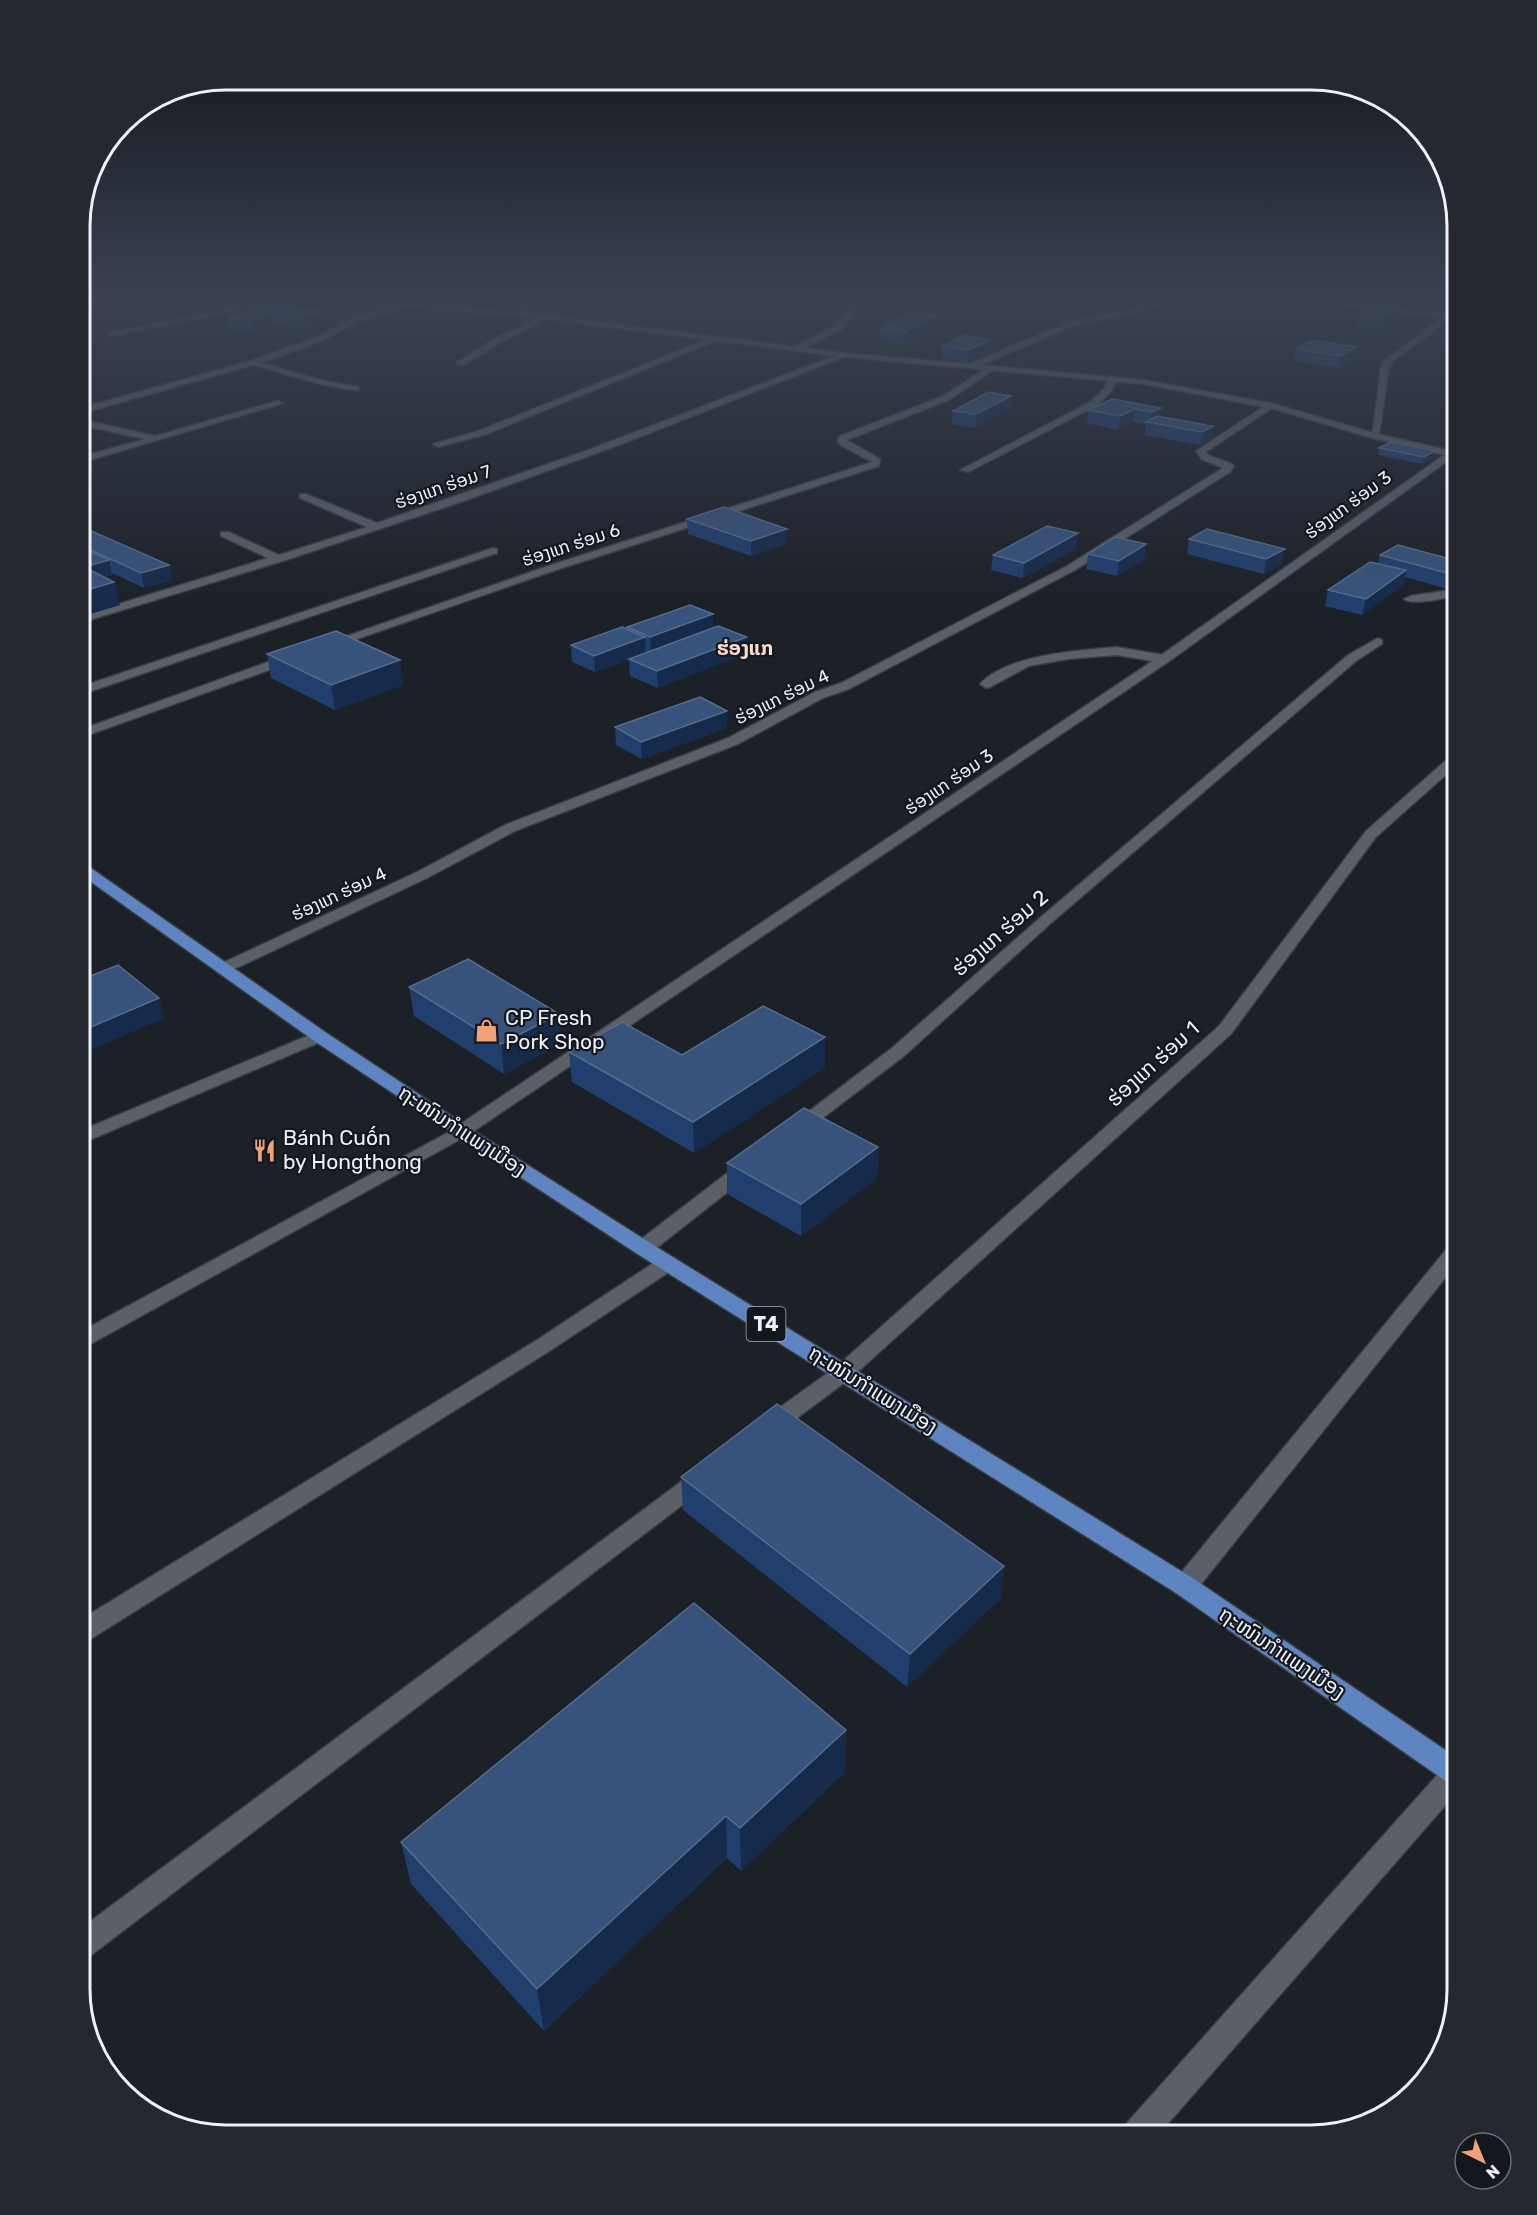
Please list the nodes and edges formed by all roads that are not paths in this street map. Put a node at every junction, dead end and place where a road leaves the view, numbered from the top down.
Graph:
1 (118, 400) edge
2 (563, 400) edge
3 (722, 400) edge
4 (940, 400) edge
5 (1097, 400) edge
6 (1244, 400) edge
7 (1380, 400) edge
8 (280, 402) dead end
9 (1271, 406) junction
10 (90, 408) edge
11 (90, 424) edge
12 (1375, 436) junction
13 (158, 439) junction
14 (438, 444) dead end
15 (1447, 453) edge
16 (90, 457) edge
17 (1447, 460) edge
18 (965, 470) dead end
19 (303, 496) dead end
20 (377, 527) junction
21 (225, 534) dead end
22 (493, 551) dead end
23 (279, 559) junction
24 (1447, 596) edge
25 (1410, 599) dead end
26 (90, 617) edge
27 (1378, 642) dead end
28 (316, 649) edge
29 (304, 653) edge
30 (1164, 659) junction
31 (986, 684) dead end
32 (90, 688) edge
33 (90, 730) edge
34 (1447, 768) edge
35 (90, 874) edge
36 (222, 969) junction
37 (319, 1036) junction
38 (462, 1131) junction
39 (90, 1134) edge
40 (785, 1139) edge
41 (756, 1161) edge
42 (643, 1248) junction
43 (668, 1263) junction
44 (1447, 1264) edge
45 (90, 1336) edge
46 (844, 1372) junction
47 (748, 1443) edge
48 (720, 1465) edge
49 (1185, 1586) junction
50 (90, 1627) edge
51 (1447, 1766) edge
52 (1447, 1784) edge
53 (90, 1938) edge
54 (1146, 2125) edge

1 - 10 street
2 - 14 street
3 - 20 street, ຮ່ອງແກ ຮ່ອມ 7
4 - 28 street, ຮ່ອງແກ ຮ່ອມ 6
5 - 18 street
6 - 9 street
7 - 12 street
8 - 13 street
9 - 12 street
9 - 36 street, ຮ່ອງແກ ຮ່ອມ 4
11 - 13 street
12 - 15 street
13 - 16 street
17 - 30 street, ຮ່ອງແກ ຮ່ອມ 3
19 - 20 street
20 - 23 street, ຮ່ອງແກ ຮ່ອມ 7
21 - 23 street
22 - 32 street
23 - 26 street, ຮ່ອງແກ ຮ່ອມ 7
24 - 25 street
27 - 40 street, ຮ່ອງແກ ຮ່ອມ 2
29 - 33 street
30 - 31 street
30 - 38 street, ຮ່ອງແກ ຮ່ອມ 3
34 - 46 street, ຮ່ອງແກ ຮ່ອມ 1
35 - 36 main road, ຖະໜົນກຳແພງເມືອງ / T4
36 - 37 main road, ຖະໜົນກຳແພງເມືອງ / T4
37 - 38 main road, ຖະໜົນກຳແພງເມືອງ / T4
37 - 39 street
38 - 42 main road, ຖະໜົນກຳແພງເມືອງ / T4
38 - 45 street, ຮ່ອງແກ ຮ່ອມ 3
41 - 42 street
42 - 43 main road, ຖະໜົນກຳແພງເມືອງ / T4
43 - 46 main road, ຖະໜົນກຳແພງເມືອງ / T4
43 - 50 street
44 - 49 street
46 - 47 street, ຮ່ອງແກ ຮ່ອມ 1
46 - 49 main road, ຖະໜົນກຳແພງເມືອງ / T4
48 - 53 street
49 - 51 main road, ຖະໜົນກຳແພງເມືອງ / T4
52 - 54 street

